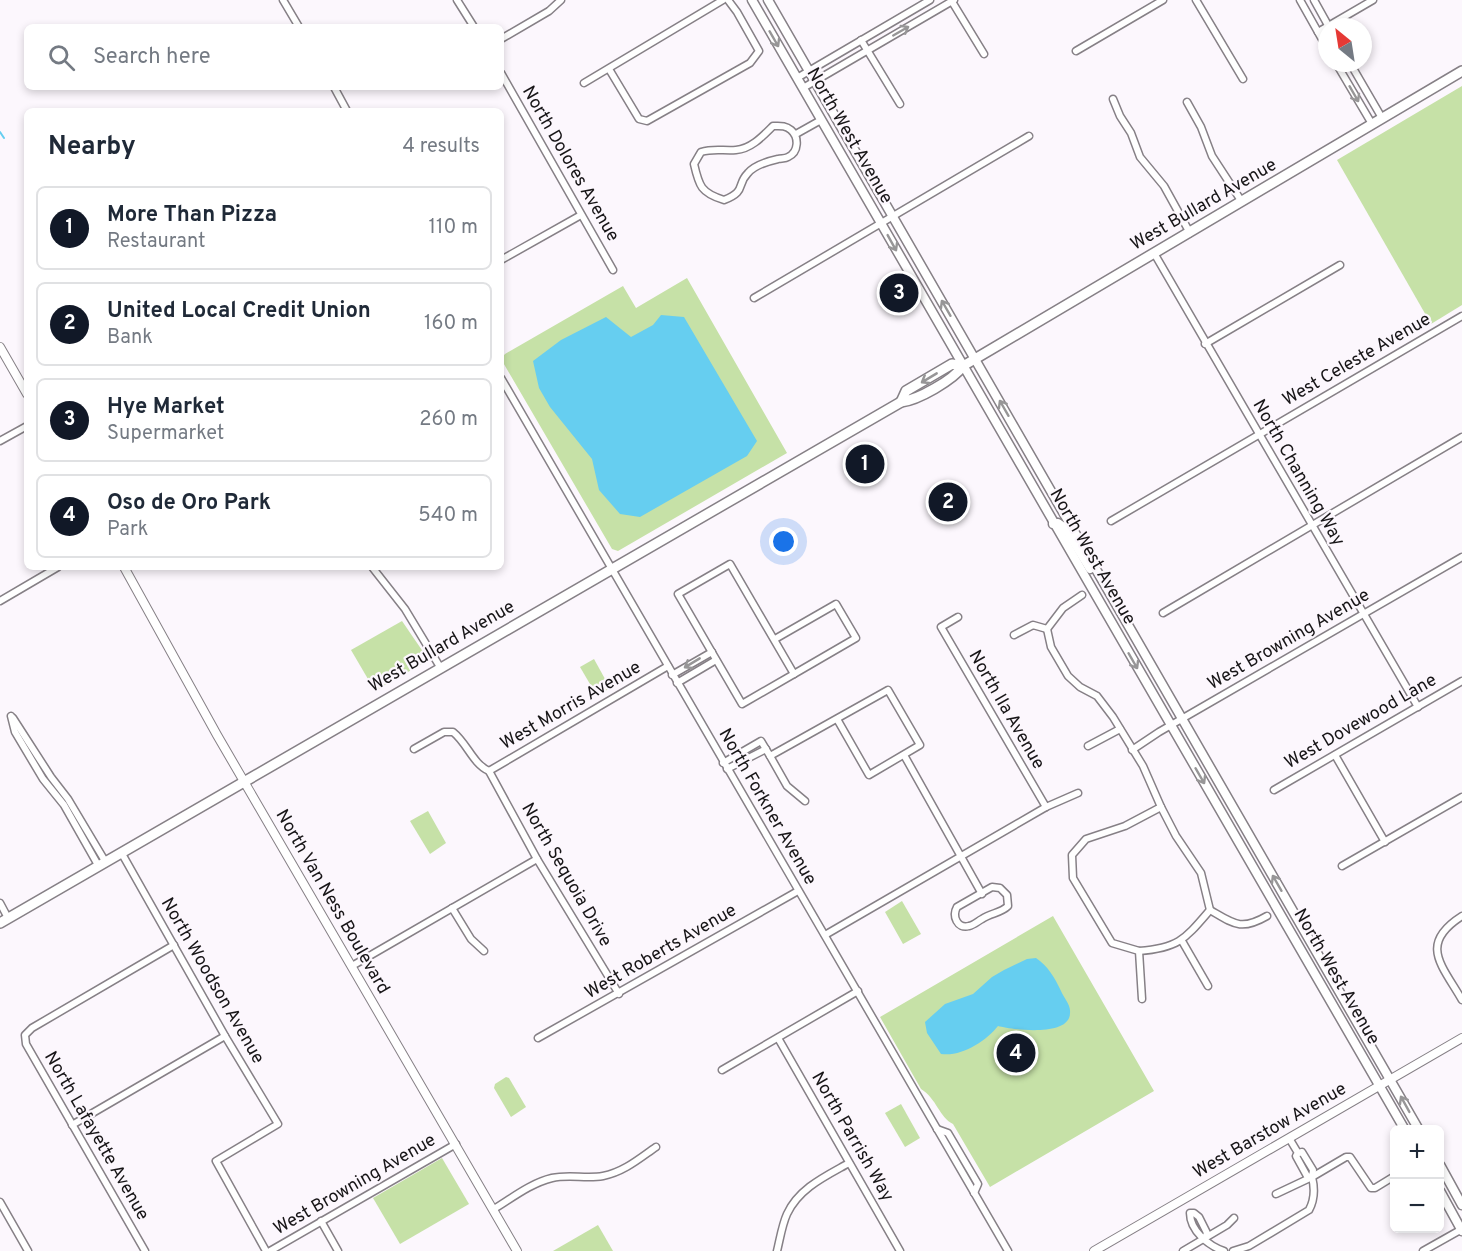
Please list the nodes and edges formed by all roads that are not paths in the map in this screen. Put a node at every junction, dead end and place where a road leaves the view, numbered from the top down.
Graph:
1 (283, 0) edge
2 (457, 0) edge
3 (561, 0) edge
4 (725, 0) edge
5 (752, 0) edge
6 (768, 0) edge
7 (930, 0) edge
8 (1163, 0) edge
9 (1197, 0) edge
10 (1300, 0) edge
11 (1314, 0) edge
12 (1373, 0) edge
13 (952, 1) edge
14 (1324, 18) edge
15 (1344, 18) edge
16 (297, 24) edge
17 (472, 24) edge
18 (1318, 32) edge
19 (504, 37) edge
20 (861, 40) junction
21 (868, 50) junction
22 (1076, 51) dead end
23 (984, 54) dead end
24 (609, 69) junction
25 (808, 71) junction
26 (1462, 71) edge
27 (1341, 72) edge
28 (1355, 72) edge
29 (504, 78) edge
30 (797, 78) junction
31 (1243, 79) dead end
32 (814, 81) junction
33 (584, 83) dead end
34 (803, 88) junction
35 (336, 90) edge
36 (1113, 99) dead end
37 (1187, 102) dead end
38 (900, 104) dead end
39 (346, 108) edge
40 (1382, 118) junction
41 (821, 120) junction
42 (1372, 124) junction
43 (796, 134) junction
44 (1029, 136) dead end
45 (1242, 202) junction
46 (581, 215) junction
47 (894, 217) junction
48 (882, 224) junction
49 (1190, 232) junction
50 (1154, 254) junction
51 (504, 258) edge
52 (1340, 265) dead end
53 (613, 270) dead end
54 (754, 298) dead end
55 (1462, 316) edge
56 (1205, 344) junction
57 (0, 347) edge
58 (975, 359) junction
59 (963, 366) junction
60 (504, 383) edge
61 (24, 389) edge
62 (24, 428) edge
63 (1258, 435) junction
64 (1462, 437) edge
65 (0, 441) edge
66 (1111, 521) dead end
67 (1053, 524) junction
68 (1311, 526) junction
69 (1462, 556) edge
70 (611, 568) junction
71 (53, 570) edge
72 (126, 570) edge
73 (374, 570) edge
74 (1082, 595) dead end
75 (0, 601) edge
76 (1163, 613) dead end
77 (1363, 615) junction
78 (958, 617) dead end
79 (1128, 624) junction
80 (1047, 629) junction
81 (1014, 635) dead end
82 (775, 639) junction
83 (712, 651) junction
84 (716, 660) junction
85 (668, 666) junction
86 (440, 667) junction
87 (794, 674) junction
88 (672, 675) junction
89 (1462, 681) edge
90 (677, 683) junction
91 (1418, 707) junction
92 (1183, 718) junction
93 (837, 719) junction
94 (1171, 725) junction
95 (1120, 729) junction
96 (28, 746) dead end
97 (1088, 746) dead end
98 (766, 748) junction
99 (414, 749) dead end
100 (1132, 750) junction
101 (904, 755) junction
102 (1335, 755) junction
103 (770, 756) junction
104 (723, 762) junction
105 (727, 769) junction
106 (489, 771) junction
107 (245, 780) junction
108 (1274, 790) dead end
109 (1078, 793) dead end
110 (1462, 797) edge
111 (804, 801) dead end
112 (1046, 807) junction
113 (1161, 807) junction
114 (1385, 842) junction
115 (121, 852) junction
116 (960, 856) junction
117 (537, 859) junction
118 (101, 863) junction
119 (1342, 866) dead end
120 (798, 891) junction
121 (982, 894) junction
122 (0, 903) edge
123 (452, 908) junction
124 (1210, 910) junction
125 (1267, 916) dead end
126 (1462, 916) edge
127 (4, 920) edge
128 (825, 935) junction
129 (1182, 941) junction
130 (174, 945) junction
131 (484, 951) dead end
132 (1139, 951) junction
133 (352, 966) junction
134 (1208, 986) dead end
135 (858, 991) junction
136 (619, 994) junction
137 (1142, 999) dead end
138 (1462, 1000) edge
139 (225, 1036) junction
140 (538, 1038) dead end
141 (778, 1038) junction
142 (1462, 1038) edge
143 (722, 1070) dead end
144 (1391, 1079) junction
145 (1380, 1085) junction
146 (72, 1125) junction
147 (1402, 1125) edge
148 (1416, 1125) edge
149 (1289, 1138) junction
150 (456, 1144) junction
151 (657, 1147) dead end
152 (849, 1163) junction
153 (1444, 1172) edge
154 (1312, 1177) junction
155 (1390, 1179) edge
156 (1276, 1194) dead end
157 (1444, 1198) edge
158 (1183, 1200) junction
159 (0, 1202) edge
160 (1462, 1205) edge
161 (494, 1209) junction
162 (1234, 1218) dead end
163 (321, 1221) junction
164 (1462, 1229) edge
165 (1205, 1238) junction
166 (28, 1251) edge
167 (145, 1251) edge
168 (268, 1251) edge
169 (338, 1251) edge
170 (518, 1251) edge
171 (777, 1251) edge
172 (900, 1251) edge
173 (1008, 1251) edge
174 (1094, 1251) edge
175 (1183, 1251) edge
176 (1224, 1251) edge
177 (1233, 1251) edge
178 (1423, 1251) edge

1 - 16 street
2 - 17 street
3 - 19 street
4 - 24 street
4 - 24 street
5 -> 30 main road, North West Avenue
6 - 25 main road, North West Avenue
7 - 20 street
8 - 22 street
9 - 31 street
10 - 18 street
11 - 14 street
12 - 15 street
21 -> 13 street
13 - 23 street
20 - 21 street
20 - 25 street
21 - 32 street
21 - 38 street
24 - 33 street
25 - 30 street
25 - 32 main road, North West Avenue
26 - 40 main road, West Bullard Avenue
27 -> 42 street
28 - 40 street
29 - 46 street, North Dolores Avenue
30 - 34 main road, North West Avenue
32 - 34 street
32 - 47 main road, North West Avenue
34 - 41 main road, North West Avenue
35 - 39 street
36 - 49 street
37 - 45 street
40 - 42 main road, West Bullard Avenue
41 - 43 street
41 - 48 main road, North West Avenue
42 - 45 main road, West Bullard Avenue
43 - 43 street
44 - 47 street
45 - 49 main road, West Bullard Avenue
46 - 51 street
46 - 53 street, North Dolores Avenue
47 - 48 street
58 -> 47 main road, North West Avenue
48 - 54 street
48 -> 59 main road, North West Avenue
49 - 50 main road, West Bullard Avenue
50 - 56 street, North Channing Way
50 - 58 main road, West Bullard Avenue
52 - 56 street
55 - 63 street, West Celeste Avenue
56 - 63 street, North Channing Way
57 - 61 street
58 - 59 main road, West Bullard Avenue
79 -> 58 main road, North West Avenue
59 - 67 main road, North West Avenue
59 - 70 main road, West Bullard Avenue
60 - 70 street, North Forkner Avenue
62 - 65 street
63 - 66 street, West Celeste Avenue
63 - 68 street, North Channing Way
64 - 68 street
67 - 79 main road
67 -> 94 main road, North West Avenue
68 - 76 street
68 - 77 street, North Channing Way
69 - 77 street, West Browning Avenue
70 - 85 street, North Forkner Avenue
70 - 86 main road, West Bullard Avenue
71 - 75 street
72 - 107 street, North Van Ness Boulevard
73 - 86 street
74 - 80 street
77 - 91 street, North Channing Way
77 - 92 street, West Browning Avenue
78 - 112 street, North Ila Avenue
79 - 92 main road, North West Avenue
80 - 81 street
80 - 95 street
82 - 83 street
82 - 87 street
82 - 87 street
83 - 84 street
83 -> 88 street
84 - 87 street
84 - 90 street
85 - 88 street, North Forkner Avenue
85 - 106 street, West Morris Avenue
86 - 107 main road, West Bullard Avenue
88 - 90 street, North Forkner Avenue
89 - 91 street, West Dovewood Lane
90 - 104 street, North Forkner Avenue
91 - 102 street, West Dovewood Lane
92 - 94 street, West Browning Avenue
144 -> 92 main road, North West Avenue
93 - 101 street
93 - 101 street
93 - 103 street
94 - 100 street, West Browning Avenue
94 -> 145 main road, North West Avenue
95 - 97 street
95 - 100 street
96 - 118 street
98 - 103 street
98 - 104 street
98 - 105 street
99 - 106 street, North Sequoia Drive
100 - 113 street
101 - 116 street
102 - 108 street, West Dovewood Lane
102 - 114 street
103 - 111 street
104 - 105 street, North Forkner Avenue
105 - 120 street, North Forkner Avenue
106 - 117 street, North Sequoia Drive
107 - 115 main road, West Bullard Avenue
107 - 133 street, North Van Ness Boulevard
109 - 112 street
110 - 114 street
112 - 116 street
113 - 124 street
113 - 132 street
114 - 119 street
115 - 118 main road, West Bullard Avenue
115 - 130 street, North Woodson Avenue
116 - 121 street
116 - 128 street
117 - 123 street
117 - 136 street, North Sequoia Drive
118 - 127 main road, West Bullard Avenue
120 - 128 street, North Forkner Avenue
120 - 136 street, West Roberts Avenue
121 - 121 street
122 - 127 street
123 - 131 street
123 - 133 street
124 - 125 street
124 - 129 street
126 - 138 street
128 - 135 street, North Forkner Avenue
129 - 132 street
129 - 134 street
130 - 139 street, North Woodson Avenue
130 - 146 street, North Lafayette Avenue
132 - 137 street
133 - 150 street, North Van Ness Boulevard
135 - 141 street
135 - 173 street, North Forkner Avenue
136 - 140 street, West Roberts Avenue
139 - 146 street
139 - 168 street, North Woodson Avenue
141 - 143 street
141 - 152 street, North Parrish Way
142 - 144 street, West Barstow Avenue
144 - 145 street, West Barstow Avenue
148 -> 144 main road, North West Avenue
145 - 147 main road, North West Avenue
145 - 149 street, West Barstow Avenue
146 - 167 street, North Lafayette Avenue
149 - 154 street
149 - 158 street, West Barstow Avenue
150 - 161 street, North Van Ness Boulevard
150 - 163 street, West Browning Avenue
151 - 161 street
152 - 171 street
152 - 172 street, North Parrish Way
153 - 160 main road
154 - 155 street
154 - 156 street
154 - 177 street
157 - 164 main road
158 - 165 street
158 - 174 street, West Barstow Avenue
159 - 166 street
161 - 170 street, North Van Ness Boulevard
162 - 165 street
163 - 168 street, West Browning Avenue
163 - 169 street
164 - 178 street
165 - 175 street
165 - 176 street

